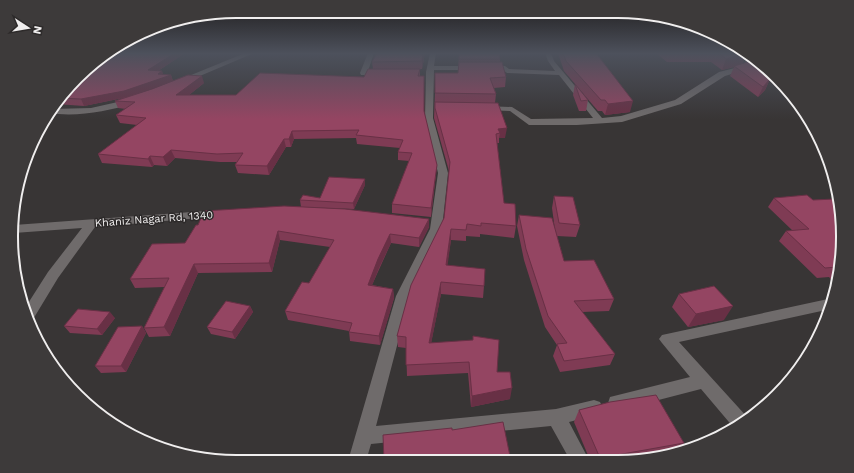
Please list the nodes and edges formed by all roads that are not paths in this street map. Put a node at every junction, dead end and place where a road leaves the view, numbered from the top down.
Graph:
1 (196, 75) edge
2 (429, 75) edge
3 (563, 75) edge
4 (720, 75) edge
5 (169, 86) edge
6 (141, 97) edge
7 (474, 108) edge
8 (57, 112) edge
9 (599, 120) junction
10 (228, 213) edge
11 (422, 221) edge
12 (92, 223) junction
13 (437, 223) junction
14 (18, 229) edge
15 (825, 305) edge
16 (31, 310) edge
17 (704, 381) junction
18 (556, 417) junction
19 (738, 419) edge
20 (363, 436) junction
21 (358, 455) edge
22 (577, 455) edge

1 - 5 street
2 - 13 street
3 - 9 street
4 - 9 street
6 - 8 street
7 - 9 street
10 - 12 street, Khaniz Nagar Rd, 1340
11 - 13 street
12 - 14 street, Khaniz Nagar Rd, 1340
12 - 16 street
13 - 20 street
15 - 17 street
17 - 18 street
17 - 19 street
18 - 20 street
18 - 22 street
20 - 21 street

